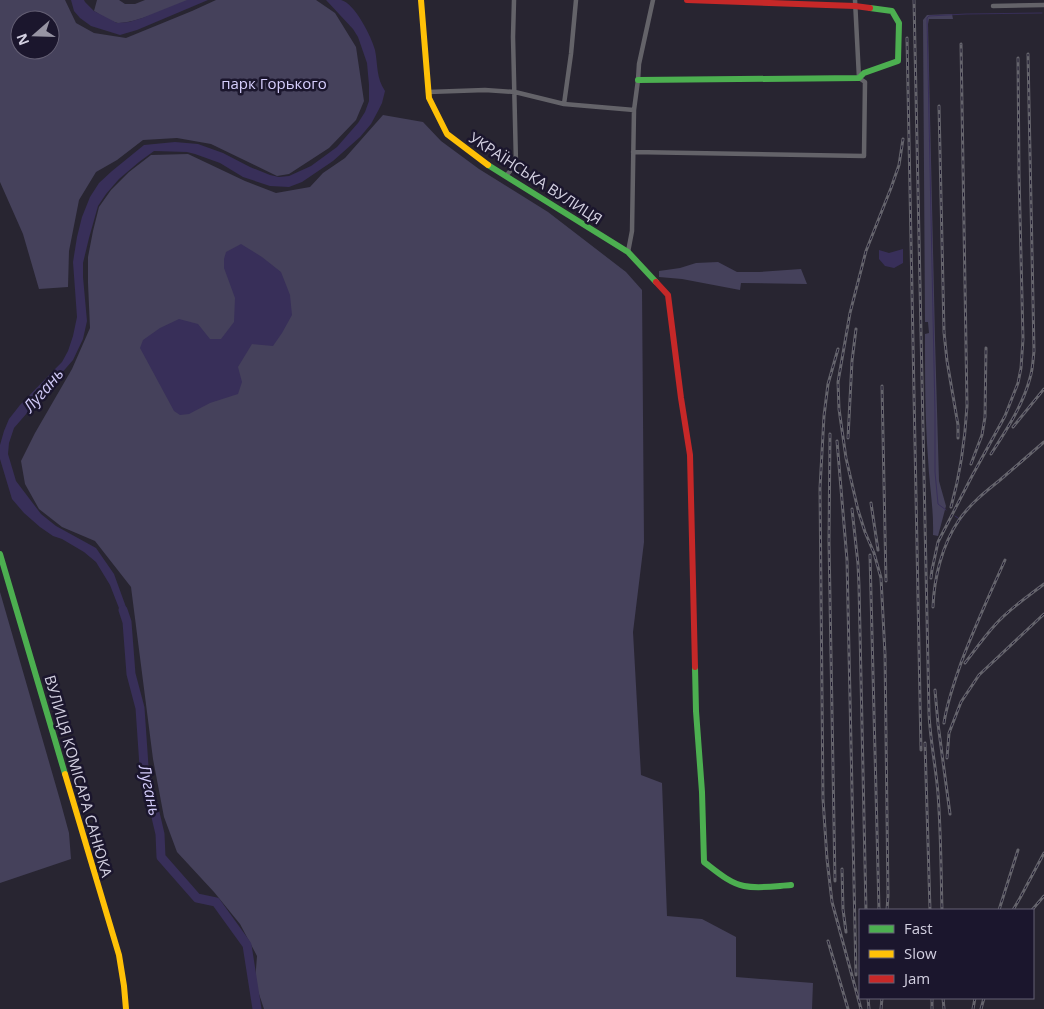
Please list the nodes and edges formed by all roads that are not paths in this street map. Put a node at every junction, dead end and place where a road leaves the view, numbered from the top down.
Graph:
1 (420, 0) edge
2 (514, 0) edge
3 (576, 0) edge
4 (653, 0) edge
5 (687, 0) edge
6 (855, 3) edge
7 (1044, 5) edge
8 (993, 6) dead end
9 (859, 78) junction
10 (638, 80) junction
11 (428, 92) junction
12 (515, 92) junction
13 (564, 104) junction
14 (634, 110) junction
15 (632, 152) junction
16 (506, 176) junction
17 (628, 252) junction
18 (0, 554) edge
19 (791, 885) dead end
20 (126, 1008) edge

1 - 11 street, УКРАЇНСЬКА ВУЛИЦЯ
2 - 12 street
3 - 13 street
4 - 10 street
5 - 6 street
6 - 9 street
6 - 9 street
7 - 8 street
9 - 10 street
9 - 15 street
10 - 14 street
11 - 12 street
11 - 16 street, УКРАЇНСЬКА ВУЛИЦЯ
12 - 13 street
12 - 16 street
13 - 14 street
14 - 15 street
15 - 17 street
16 - 17 street, УКРАЇНСЬКА ВУЛИЦЯ
17 - 19 street, УКРАЇНСЬКА ВУЛИЦЯ
18 - 20 street, ВУЛИЦЯ КОМІСАРА САНЮКА

